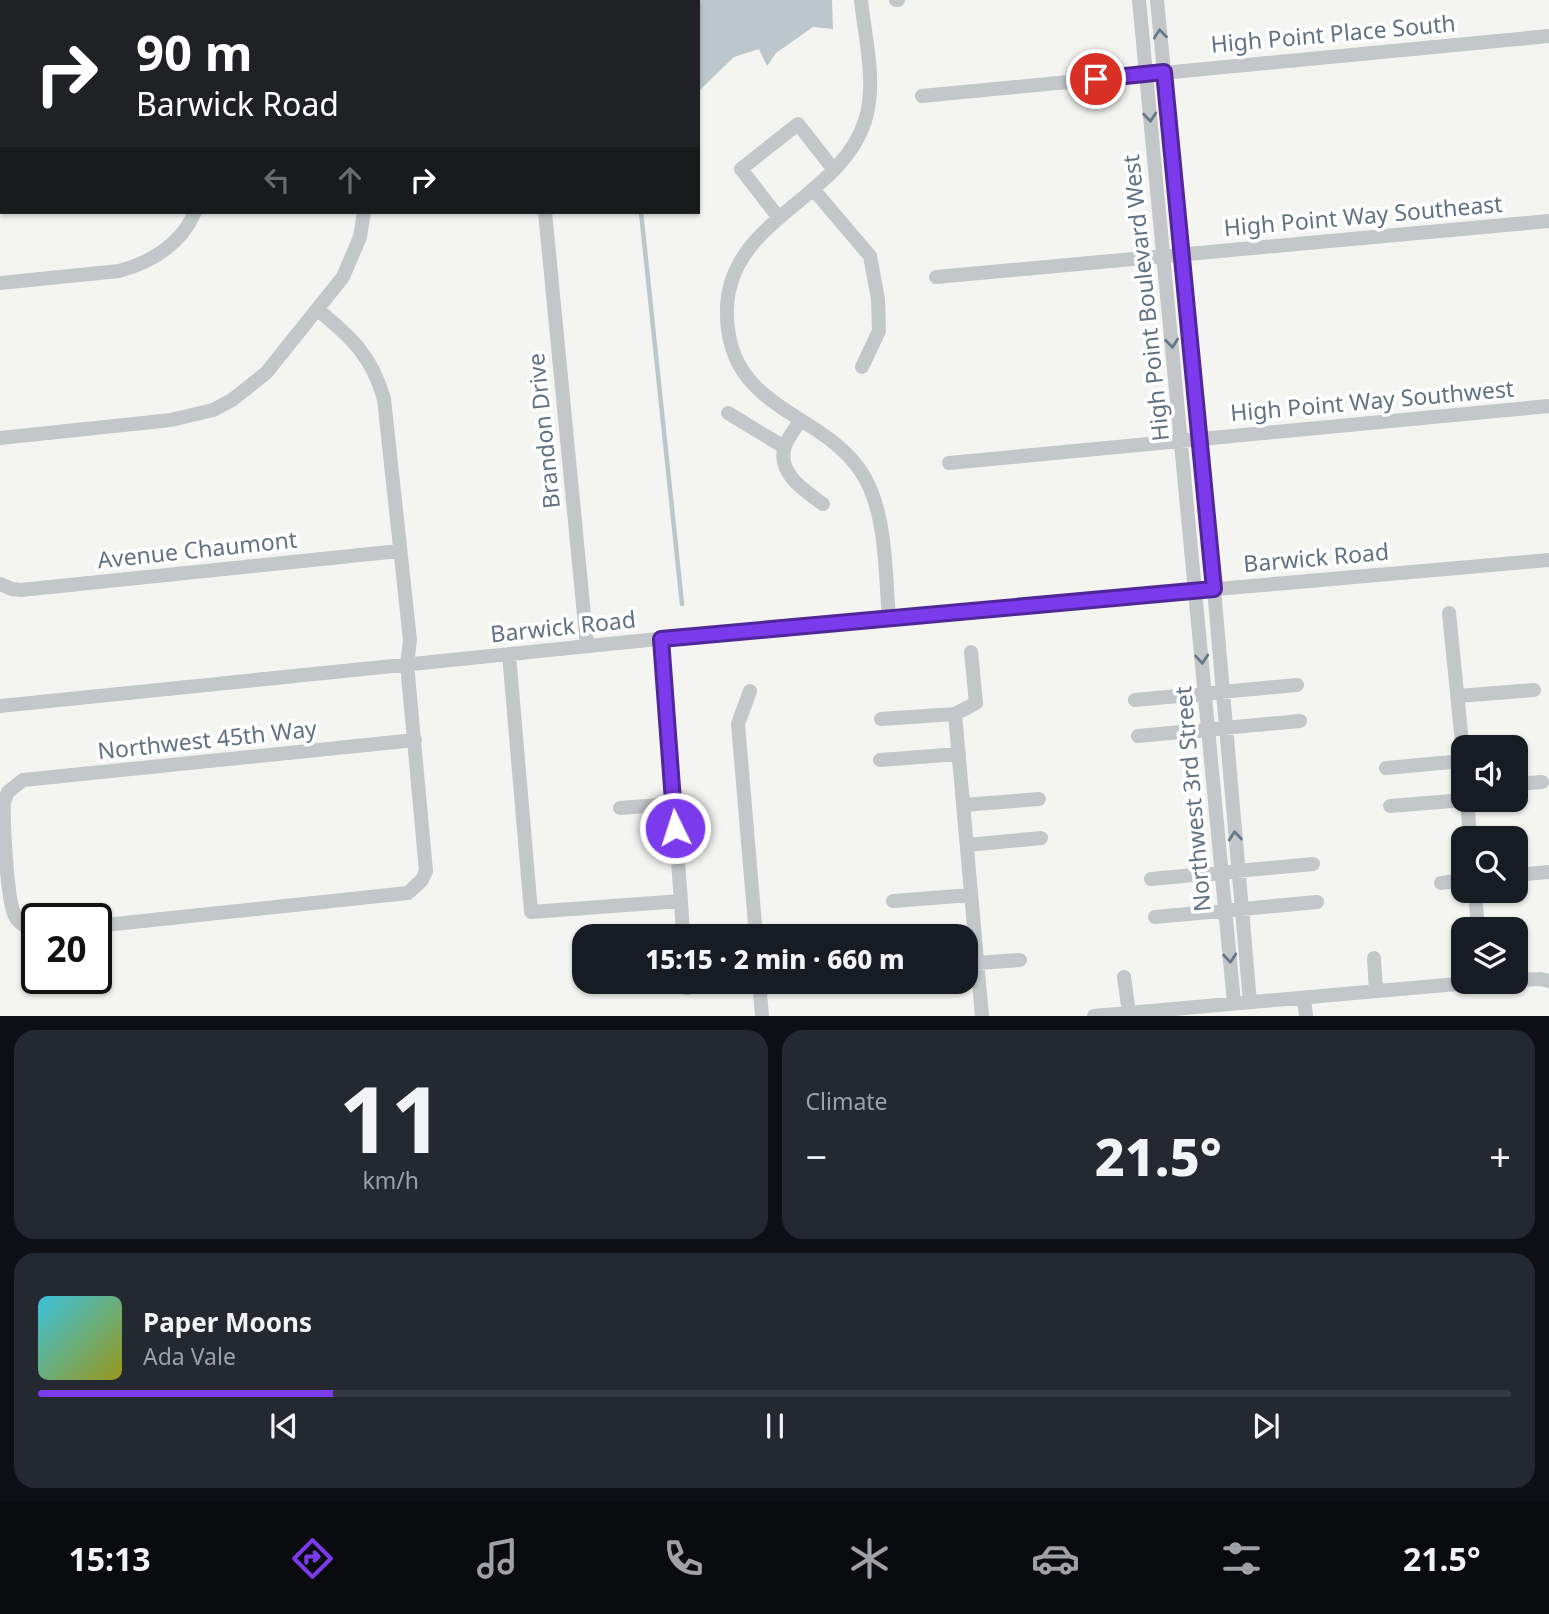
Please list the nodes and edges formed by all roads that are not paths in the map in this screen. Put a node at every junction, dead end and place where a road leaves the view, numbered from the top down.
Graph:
1 (861, 0) edge
2 (1139, 0) edge
3 (1157, 0) edge
4 (1549, 36) edge
5 (1164, 72) junction
6 (1146, 74) junction
7 (922, 96) dead end
8 (834, 170) junction
9 (813, 189) junction
10 (194, 214) edge
11 (363, 214) edge
12 (545, 214) edge
13 (779, 218) junction
14 (1549, 220) edge
15 (1181, 254) junction
16 (1163, 256) junction
17 (936, 277) dead end
18 (0, 283) edge
19 (318, 310) junction
20 (862, 367) dead end
21 (1549, 406) edge
22 (728, 413) dead end
23 (800, 421) junction
24 (0, 438) edge
25 (1199, 440) junction
26 (1181, 442) junction
27 (784, 447) junction
28 (949, 463) dead end
29 (823, 504) dead end
30 (399, 551) junction
31 (1549, 559) edge
32 (0, 583) edge
33 (1214, 589) junction
34 (1196, 591) junction
35 (1449, 613) dead end
36 (889, 618) junction
37 (661, 639) junction
38 (587, 646) junction
39 (971, 652) dead end
40 (509, 654) junction
41 (407, 664) junction
42 (1297, 685) dead end
43 (1534, 690) dead end
44 (750, 691) dead end
45 (1223, 692) junction
46 (1205, 693) junction
47 (1458, 696) junction
48 (1135, 700) dead end
49 (0, 706) edge
50 (955, 713) junction
51 (881, 719) dead end
52 (1300, 721) dead end
53 (1226, 728) junction
54 (1208, 729) junction
55 (1461, 735) edge
56 (1138, 736) dead end
57 (415, 740) junction
58 (959, 754) junction
59 (880, 760) dead end
60 (1451, 762) edge
61 (1386, 768) dead end
62 (1542, 782) dead end
63 (1528, 783) edge
64 (1038, 799) dead end
65 (1451, 801) edge
66 (673, 804) junction
67 (963, 805) junction
68 (1390, 806) dead end
69 (620, 808) dead end
70 (1041, 838) dead end
71 (967, 845) junction
72 (1313, 864) dead end
73 (1238, 871) junction
74 (1549, 872) edge
75 (1222, 873) junction
76 (1528, 874) edge
77 (1152, 879) dead end
78 (1451, 882) edge
79 (1441, 883) dead end
80 (971, 895) junction
81 (681, 901) junction
82 (892, 901) dead end
83 (1317, 902) dead end
84 (1242, 908) junction
85 (1225, 910) junction
86 (1155, 916) dead end
87 (21, 920) edge
88 (112, 924) edge
89 (682, 924) edge
90 (754, 924) edge
91 (974, 924) edge
92 (1374, 958) dead end
93 (1020, 960) dead end
94 (978, 963) edge
95 (978, 974) edge
96 (1124, 977) dead end
97 (1528, 980) edge
98 (1549, 981) edge
99 (1451, 985) edge
100 (1376, 991) junction
101 (760, 994) edge
102 (1304, 998) junction
103 (1250, 1002) junction
104 (1234, 1003) junction
105 (1129, 1013) junction
106 (762, 1016) edge
107 (982, 1016) edge
108 (1094, 1016) edge
109 (1306, 1016) edge

1 - 8 street
2 - 6 street, High Point Boulevard West
5 -> 3 street, High Point Boulevard West
4 - 5 street, High Point Place South
5 - 6 street, High Point Place South
5 - 15 street, High Point Boulevard West
6 - 7 street, High Point Place South
6 -> 16 street, High Point Boulevard West
8 - 9 street
8 - 13 street
9 - 13 street
9 - 20 street
10 - 18 street
11 - 19 street
12 - 38 street, Brandon Drive
13 - 23 street
14 - 15 street, High Point Way Southeast
15 - 16 street, High Point Way Southeast
15 - 25 street, High Point Boulevard West
16 - 17 street, High Point Way Southeast
16 -> 26 street, High Point Boulevard West
19 - 24 street
19 - 30 street
21 - 25 street, High Point Way Southwest
22 - 27 street
23 - 27 street
23 - 36 street
25 - 26 street, High Point Way Southwest
25 - 33 street, High Point Boulevard West
26 - 28 street, High Point Way Southwest
26 - 34 street, High Point Boulevard West
27 - 29 street
30 - 32 street, Avenue Chaumont
30 - 41 street
31 - 33 street, Barwick Road
33 - 34 street, Barwick Road
33 - 45 street, Northwest 3rd Street
34 - 36 street, Barwick Road
34 -> 46 street, Northwest 3rd Street
35 - 47 street
36 - 37 street, Barwick Road
37 - 38 street, Barwick Road
37 - 66 street
38 - 40 street, Barwick Road
39 - 50 street
40 - 41 street, Barwick Road
40 - 81 street
41 - 49 street, Barwick Road
41 - 57 street
42 - 45 street
43 - 47 street
44 - 90 street
45 - 46 street
45 - 53 street, Northwest 3rd Street
46 - 48 street
46 - 54 street, Northwest 3rd Street
47 - 55 street
50 - 51 street
50 - 58 street
52 - 53 street
53 - 54 street
73 -> 53 street, Northwest 3rd Street
54 - 56 street
54 - 75 street, Northwest 3rd Street
57 - 87 street, Northwest 45th Way
57 - 88 street
58 - 59 street
58 - 67 street
60 - 61 street
62 - 63 street
64 - 67 street
65 - 68 street
66 - 69 street
66 - 81 street
67 - 71 street
70 - 71 street
71 - 80 street
72 - 73 street
73 - 75 street
73 - 84 street, Northwest 3rd Street
74 - 76 street
75 - 77 street
75 - 85 street, Northwest 3rd Street
78 - 79 street
80 - 82 street
80 - 91 street
81 - 89 street
83 - 84 street
84 - 85 street
84 - 103 street, Northwest 3rd Street
85 - 86 street
85 -> 104 street, Northwest 3rd Street
92 - 100 street
93 - 94 street
95 - 107 street
96 - 105 street
97 - 98 street
99 - 100 street
100 - 102 street
101 - 106 street
102 - 103 street
102 - 109 street
103 - 104 street
104 - 105 street
105 - 108 street

